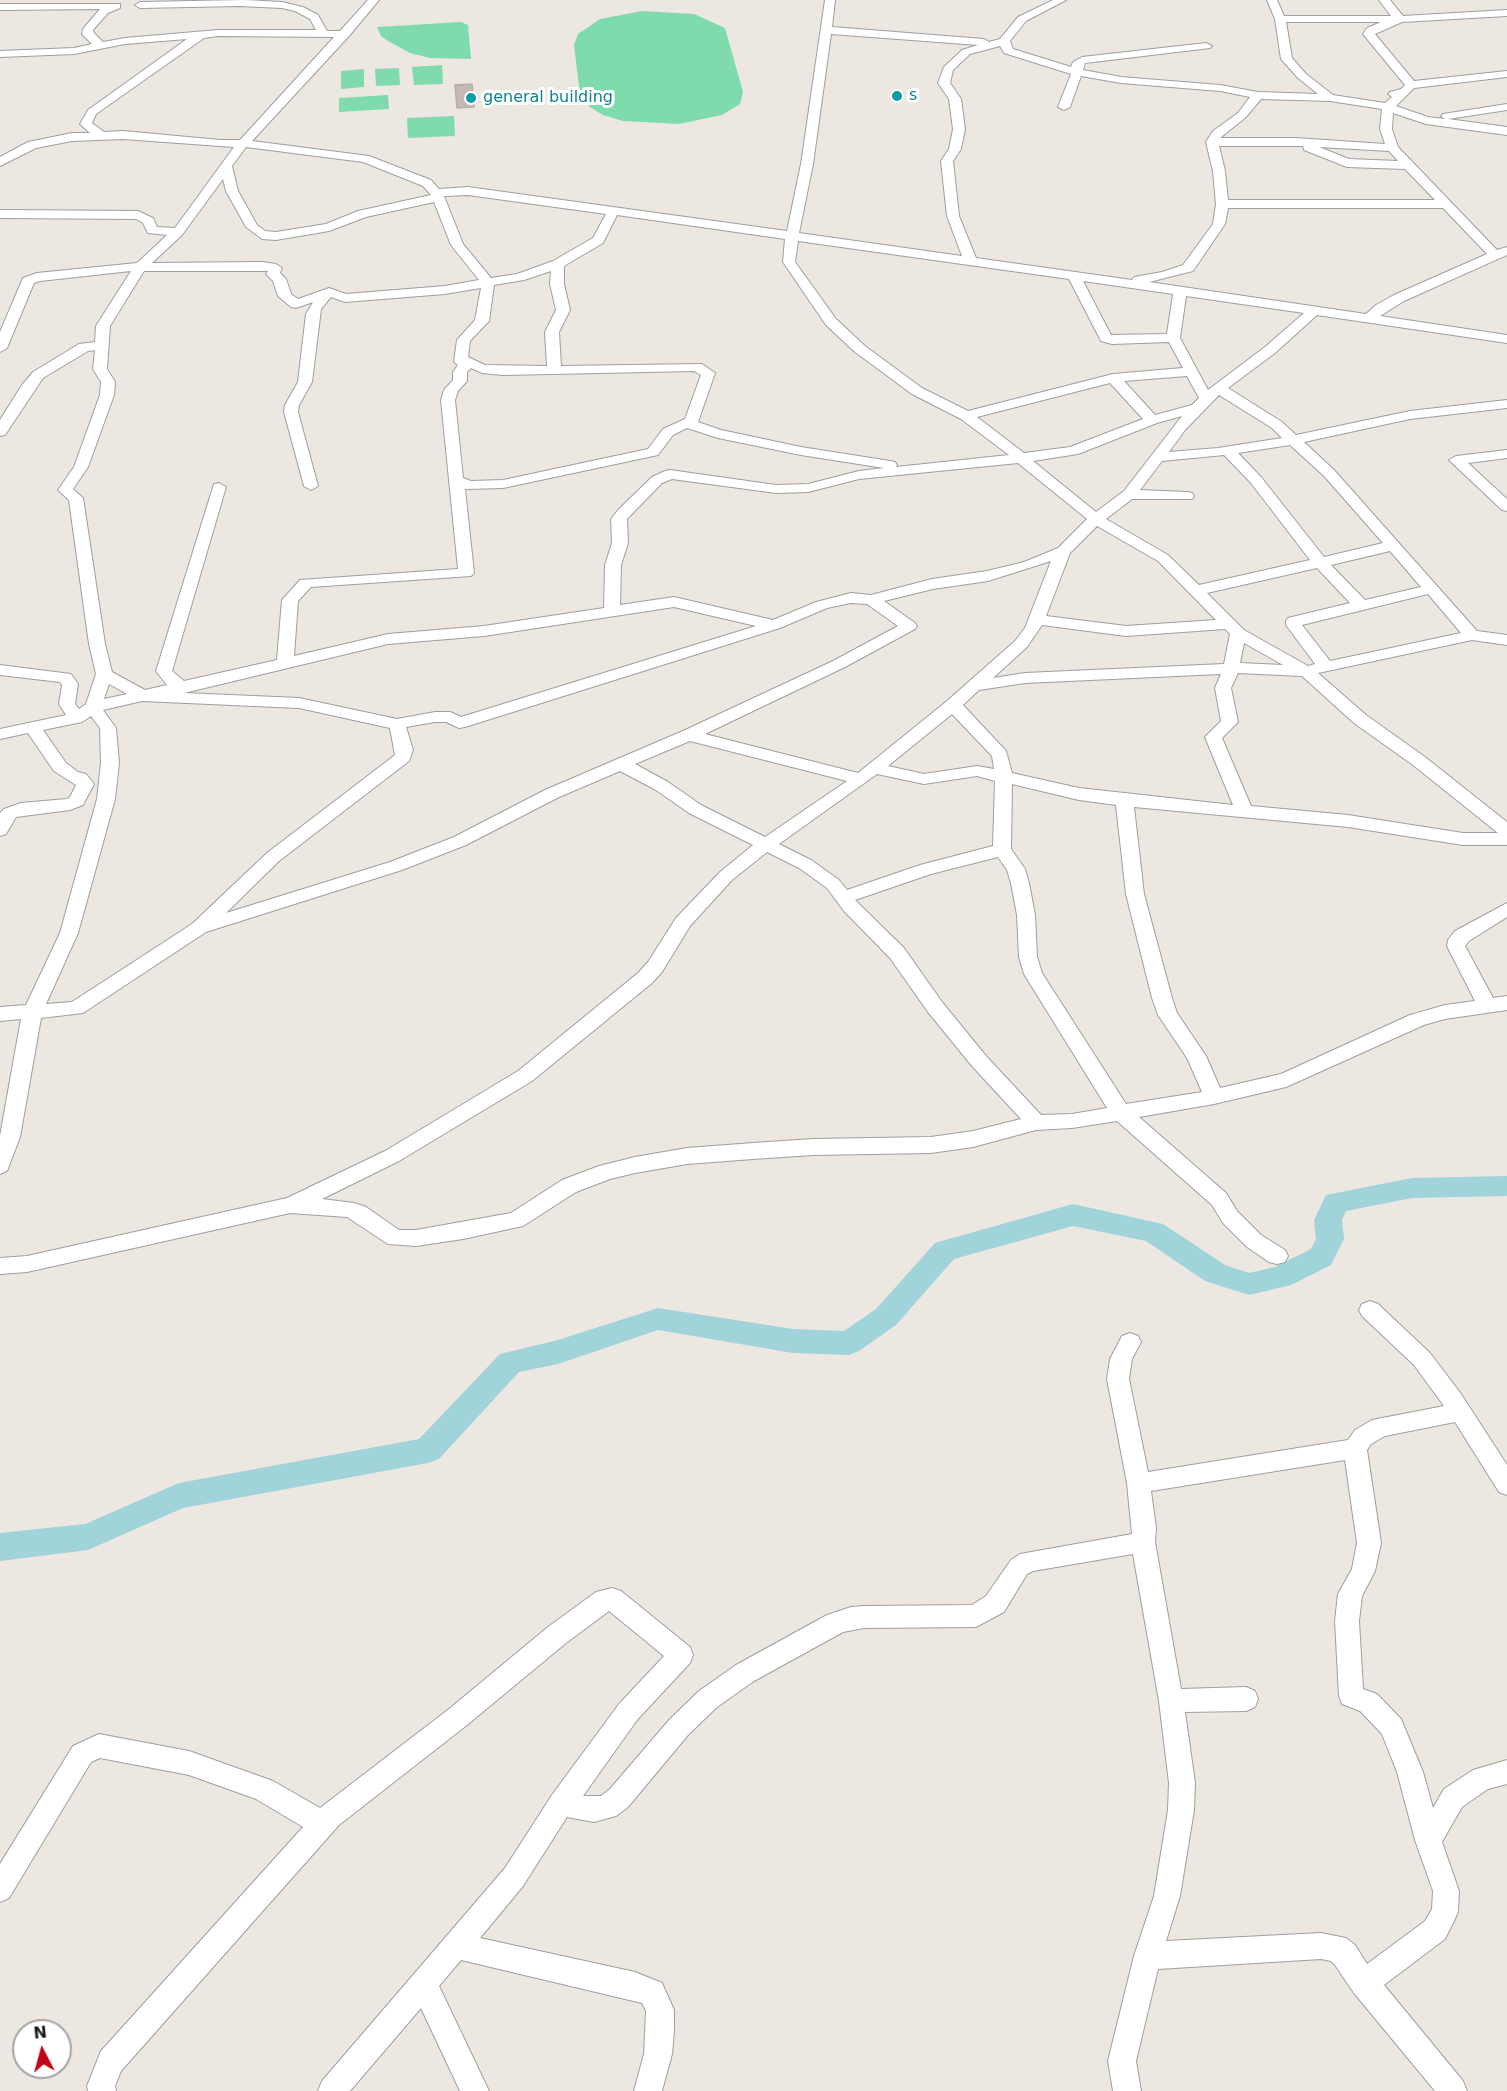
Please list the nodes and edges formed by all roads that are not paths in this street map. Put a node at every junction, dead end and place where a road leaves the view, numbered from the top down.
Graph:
1 (305, 0) edge
2 (374, 0) edge
3 (830, 0) edge
4 (1061, 0) edge
5 (1272, 0) edge
6 (1384, 0) edge
7 (1459, 0) edge
8 (141, 3) edge
9 (116, 6) junction
10 (0, 7) edge
11 (294, 7) junction
12 (1507, 13) edge
13 (1475, 16) junction
14 (1280, 19) junction
15 (1400, 19) junction
16 (826, 30) junction
17 (322, 32) junction
18 (252, 33) junction
19 (345, 34) junction
20 (200, 35) junction
21 (998, 42) junction
22 (100, 45) junction
23 (1206, 46) dead end
24 (0, 54) edge
25 (1077, 72) junction
26 (1507, 74) edge
27 (1408, 88) junction
28 (1258, 95) junction
29 (1330, 98) junction
30 (1360, 102) junction
31 (1064, 107) dead end
32 (1388, 107) junction
33 (1507, 107) edge
34 (1426, 120) junction
35 (1396, 126) junction
36 (1507, 131) edge
37 (100, 135) junction
38 (1212, 142) junction
39 (1295, 142) junction
40 (243, 143) junction
41 (1392, 148) junction
42 (3, 158) edge
43 (226, 165) junction
44 (1407, 165) junction
45 (437, 196) junction
46 (1222, 204) junction
47 (1447, 204) junction
48 (613, 212) junction
49 (0, 214) edge
50 (178, 232) junction
51 (792, 236) junction
52 (1501, 253) edge
53 (971, 261) junction
54 (558, 264) junction
55 (139, 268) junction
56 (1075, 277) junction
57 (488, 282) junction
58 (1125, 284) junction
59 (329, 292) junction
60 (1180, 292) junction
61 (1314, 311) junction
62 (1370, 318) junction
63 (1173, 338) junction
64 (1507, 339) edge
65 (100, 345) junction
66 (0, 348) edge
67 (469, 361) junction
68 (554, 371) junction
69 (1191, 372) junction
70 (1113, 378) junction
71 (1207, 398) junction
72 (1507, 404) edge
73 (966, 416) junction
74 (1152, 420) junction
75 (690, 423) junction
76 (0, 432) edge
77 (1294, 440) junction
78 (1228, 451) junction
79 (1507, 454) edge
80 (1157, 457) junction
81 (1021, 458) junction
82 (918, 469) junction
83 (456, 480) junction
84 (311, 486) dead end
85 (219, 487) dead end
86 (1129, 494) junction
87 (1187, 496) dead end
88 (1507, 507) edge
89 (1096, 519) junction
90 (1392, 546) junction
91 (1063, 551) junction
92 (1319, 561) junction
93 (1431, 589) junction
94 (1194, 591) junction
95 (871, 600) junction
96 (1362, 606) junction
97 (612, 612) junction
98 (1037, 620) junction
99 (774, 626) junction
100 (1233, 628) junction
101 (1472, 635) junction
102 (1507, 640) edge
103 (285, 662) junction
104 (1326, 667) junction
105 (0, 670) edge
106 (1231, 670) junction
107 (1306, 671) junction
108 (104, 674) junction
109 (975, 686) junction
110 (183, 688) junction
111 (143, 696) junction
112 (953, 705) junction
113 (93, 707) junction
114 (76, 718) junction
115 (397, 724) junction
116 (32, 726) junction
117 (0, 734) edge
118 (689, 735) junction
119 (621, 764) junction
120 (867, 773) junction
121 (1004, 778) junction
122 (1124, 800) junction
123 (1245, 812) junction
124 (0, 830) edge
125 (1507, 831) edge
126 (1507, 839) edge
127 (766, 844) junction
128 (1002, 850) junction
129 (844, 897) junction
130 (1507, 909) edge
131 (199, 928) junction
132 (1507, 1003) edge
133 (1487, 1005) junction
134 (32, 1012) junction
135 (0, 1014) edge
136 (1214, 1097) junction
137 (1121, 1113) junction
138 (1036, 1124) junction
139 (0, 1166) edge
140 (291, 1205) junction
141 (1277, 1256) dead end
142 (0, 1266) edge
143 (1370, 1310) dead end
144 (1130, 1342) dead end
145 (1460, 1412) junction
146 (1355, 1449) junction
147 (1140, 1483) junction
148 (1507, 1485) edge
149 (1143, 1542) junction
150 (1246, 1699) dead end
151 (1171, 1701) junction
152 (1507, 1772) edge
153 (561, 1804) junction
154 (323, 1824) junction
155 (1428, 1840) junction
156 (0, 1889) edge
157 (457, 1946) junction
158 (1148, 1956) junction
159 (1364, 1983) junction
160 (424, 1984) junction
161 (102, 2091) edge
162 (332, 2091) edge
163 (475, 2091) edge
164 (648, 2091) edge
165 (1127, 2091) edge
166 (1453, 2091) edge

1 - 11 street
2 - 19 street
3 - 16 street
4 - 21 street
5 - 14 street
6 - 15 street
7 - 13 street
8 - 9 street
8 - 11 street
9 - 10 street
9 - 22 street
11 - 17 street
11 - 18 street
12 - 13 street
13 - 15 street
14 - 15 street
14 - 29 street
15 - 27 street
16 - 21 street
16 - 51 street
17 - 18 street
17 - 19 street
18 - 20 street
19 - 40 street
20 - 22 street
20 - 37 street
21 - 25 street
21 - 53 street
22 - 24 street
23 - 25 street
25 - 28 street
25 - 31 street
26 - 27 street
27 - 30 street
27 - 32 street
28 - 29 street
28 - 38 street
29 - 30 street
30 - 32 street
32 - 34 street
32 - 35 street
33 - 34 street
34 - 35 street
34 - 36 street
35 - 41 street
37 - 40 street
37 - 42 street
38 - 39 street
38 - 46 street
39 - 41 street
39 - 44 street
40 - 43 street
40 - 45 street
41 - 44 street
43 - 45 street
43 - 50 street
44 - 47 street
45 - 48 street
45 - 57 street
46 - 47 street
46 - 58 street
47 - 52 street
48 - 51 street
48 - 54 street
49 - 50 street
50 - 55 street
51 - 53 street
51 - 73 street
52 - 62 street
53 - 56 street
54 - 57 street
54 - 68 street
55 - 59 street
55 - 65 street
55 - 66 street
56 - 58 street
56 - 63 street
57 - 59 street
57 - 67 street
58 - 60 street
59 - 84 street
60 - 61 street
60 - 63 street
61 - 62 street
61 - 71 street
62 - 64 street
63 - 69 street
65 - 76 street
65 - 108 street
67 - 68 street
67 - 83 street
68 - 75 street
69 - 70 street
69 - 71 street
70 - 73 street
70 - 74 street
71 - 74 street
71 - 77 street
71 - 80 street
72 - 77 street
73 - 81 street
74 - 81 street
75 - 82 street
75 - 83 street
77 - 78 street
77 - 90 street
78 - 80 street
78 - 92 street
79 - 88 street
80 - 86 street
81 - 82 street
81 - 89 street
82 - 97 street
83 - 103 street
85 - 110 street
86 - 87 street
86 - 89 street
89 - 91 street
89 - 94 street
90 - 92 street
90 - 93 street
91 - 95 street
91 - 98 street
92 - 94 street
92 - 96 street
93 - 96 street
93 - 101 street
94 - 100 street
95 - 99 street
95 - 118 street
96 - 104 street
97 - 99 street
97 - 103 street
98 - 100 street
98 - 109 street
99 - 115 street
100 - 106 street
100 - 107 street
101 - 102 street
101 - 104 street
103 - 110 street
104 - 107 street
105 - 114 street
106 - 107 street
106 - 109 street
106 - 123 street
107 - 125 street
108 - 111 street
108 - 113 street
109 - 112 street
110 - 111 street
111 - 113 street
111 - 115 street
112 - 120 street
112 - 121 street
113 - 114 street
113 - 134 street
114 - 116 street
115 - 131 street
116 - 117 street
116 - 124 street
118 - 119 street
118 - 120 street
119 - 127 street
119 - 131 street
120 - 121 street
120 - 127 street
121 - 122 street
121 - 128 street
122 - 123 street
122 - 136 street
123 - 126 street
127 - 129 street
127 - 140 street
128 - 129 street
128 - 137 street
129 - 138 street
130 - 133 street
131 - 134 street
132 - 133 street
133 - 136 street
134 - 135 street
134 - 139 street
136 - 137 street
137 - 138 street
137 - 141 street
138 - 140 street
140 - 142 street
143 - 145 street
144 - 147 street
145 - 146 street
145 - 148 street
146 - 147 street
146 - 155 street
147 - 149 street
149 - 151 street
149 - 153 street
150 - 151 street
151 - 158 street
152 - 155 street
153 - 154 street
153 - 157 street
154 - 156 street
154 - 161 street
155 - 159 street
157 - 160 street
157 - 164 street
158 - 159 street
158 - 165 street
159 - 166 street
160 - 162 street
160 - 163 street

